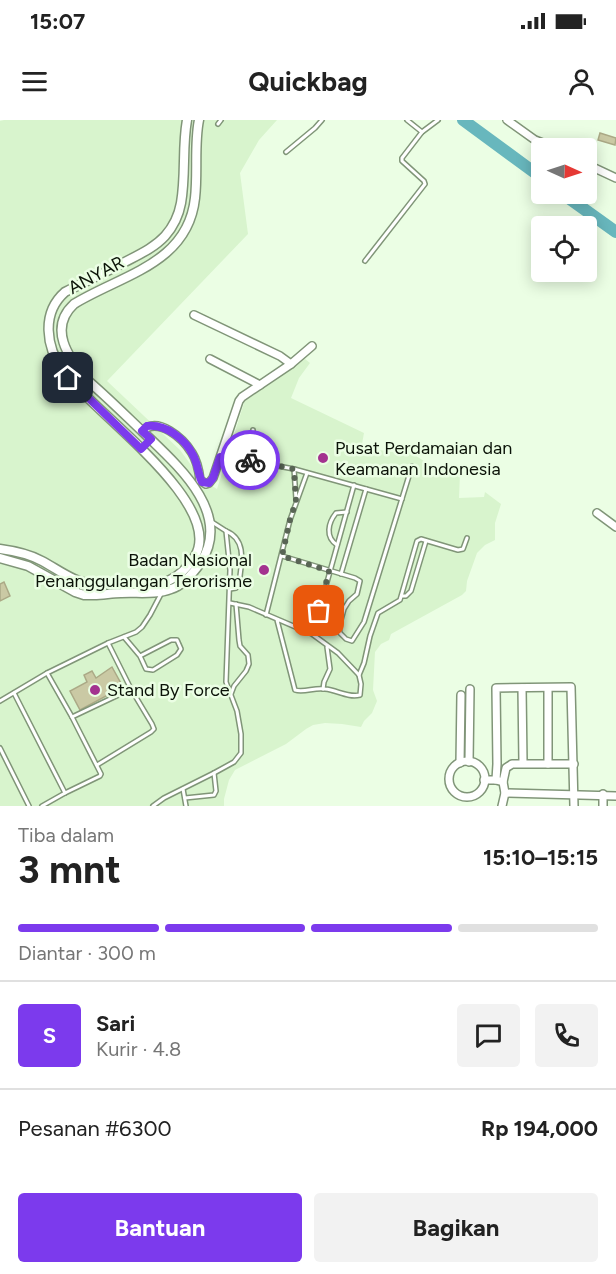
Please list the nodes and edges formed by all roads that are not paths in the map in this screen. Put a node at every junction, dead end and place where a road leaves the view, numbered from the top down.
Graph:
1 (187, 120) edge
2 (199, 120) edge
3 (322, 120) edge
4 (406, 120) edge
5 (438, 120) edge
6 (507, 120) edge
7 (422, 132) junction
8 (532, 138) edge
9 (286, 152) dead end
10 (597, 169) edge
11 (616, 178) edge
12 (365, 261) dead end
13 (194, 315) dead end
14 (312, 346) dead end
15 (210, 359) dead end
16 (291, 364) junction
17 (261, 385) junction
18 (253, 430) dead end
19 (142, 431) junction
20 (151, 439) junction
21 (141, 449) junction
22 (220, 457) junction
23 (251, 461) junction
24 (412, 465) dead end
25 (294, 469) junction
26 (308, 472) junction
27 (354, 485) junction
28 (366, 489) junction
29 (402, 499) junction
30 (296, 501) junction
31 (346, 512) junction
32 (597, 513) dead end
33 (210, 521) junction
34 (616, 527) edge
35 (226, 531) junction
36 (467, 538) dead end
37 (426, 541) junction
38 (337, 545) junction
39 (0, 549) edge
40 (282, 556) junction
41 (0, 558) edge
42 (329, 571) junction
43 (409, 572) junction
44 (341, 574) junction
45 (416, 574) junction
46 (68, 576) junction
47 (172, 584) junction
48 (64, 587) junction
49 (230, 588) junction
50 (162, 591) junction
51 (402, 596) junction
52 (230, 603) junction
53 (236, 604) junction
54 (319, 611) dead end
55 (266, 615) junction
56 (277, 620) junction
57 (124, 637) junction
58 (108, 643) junction
59 (327, 645) junction
60 (140, 656) junction
61 (47, 673) junction
62 (359, 675) junction
63 (323, 688) junction
64 (522, 688) junction
65 (548, 688) junction
66 (131, 689) junction
67 (470, 689) dead end
68 (14, 693) junction
69 (231, 694) junction
70 (461, 695) dead end
71 (0, 702) edge
72 (72, 717) junction
73 (0, 748) edge
74 (469, 762) junction
75 (460, 763) junction
76 (523, 763) junction
77 (548, 764) junction
78 (574, 764) junction
79 (97, 765) junction
80 (214, 774) junction
81 (484, 780) junction
82 (499, 781) junction
83 (183, 789) junction
84 (65, 793) junction
85 (506, 793) junction
86 (603, 794) junction
87 (574, 795) junction
88 (616, 796) edge
89 (466, 797) junction
90 (184, 798) junction
91 (29, 806) edge
92 (42, 806) edge
93 (153, 806) edge
94 (186, 806) edge
95 (463, 806) edge
96 (470, 806) edge
97 (502, 806) edge
98 (574, 806) edge
99 (603, 806) edge

1 - 21 street, ANYAR
2 - 19 street, ANYAR
3 - 9 lane
4 - 7 lane
5 - 7 lane
6 - 8 street
7 - 12 lane
10 - 11 street
13 - 16 street
14 - 16 street
15 - 17 street
16 - 17 street
17 - 22 street
18 - 23 lane
19 - 20 street, ANYAR
19 - 22 street
20 - 21 street
20 - 33 street, ANYAR
21 - 47 street, ANYAR
22 - 23 lane
23 - 25 lane
24 - 29 lane
25 - 26 lane
25 - 30 lane
26 - 27 lane
26 - 30 lane
27 - 28 lane
27 - 31 lane
28 - 29 lane
28 - 44 lane
29 - 44 lane
30 - 40 lane
31 - 38 lane
31 - 38 lane
32 - 34 street
33 - 35 lane
33 - 47 street
35 - 49 lane
35 - 49 lane
36 - 37 lane
37 - 43 lane
37 - 45 lane
38 - 42 lane
39 - 46 street
40 - 42 lane
40 - 55 lane
41 - 48 street
42 - 44 lane
42 - 54 lane
43 - 45 lane
43 - 51 lane
45 - 51 lane
46 - 47 street
46 - 48 street
47 - 50 street
48 - 50 street
49 - 52 lane
50 - 57 lane
51 - 62 lane
52 - 53 lane
52 - 69 lane
53 - 55 lane
53 - 69 lane
55 - 56 lane
56 - 59 lane
56 - 63 lane
57 - 58 lane
57 - 60 lane
58 - 61 lane
58 - 66 lane
59 - 62 lane
59 - 63 lane
60 - 60 lane
61 - 68 lane
61 - 72 lane
62 - 63 lane
64 - 65 street
64 - 76 street
64 - 82 street
65 - 77 street
65 - 78 street
66 - 72 lane
66 - 79 lane
67 - 74 street
68 - 71 lane
68 - 84 lane
69 - 80 lane
70 - 75 street
72 - 79 lane
73 - 91 lane
74 - 75 street
74 - 81 street
75 - 89 street
76 - 77 street
76 - 82 street
77 - 78 street
78 - 87 street
79 - 84 lane
80 - 83 lane
80 - 90 lane
81 - 82 street
81 - 89 street
82 - 85 street
83 - 90 lane
83 - 93 lane
84 - 92 lane
85 - 87 street
85 - 97 street
86 - 87 street
86 - 88 street
86 - 99 street
87 - 98 street
89 - 95 street
89 - 96 street
90 - 94 lane

